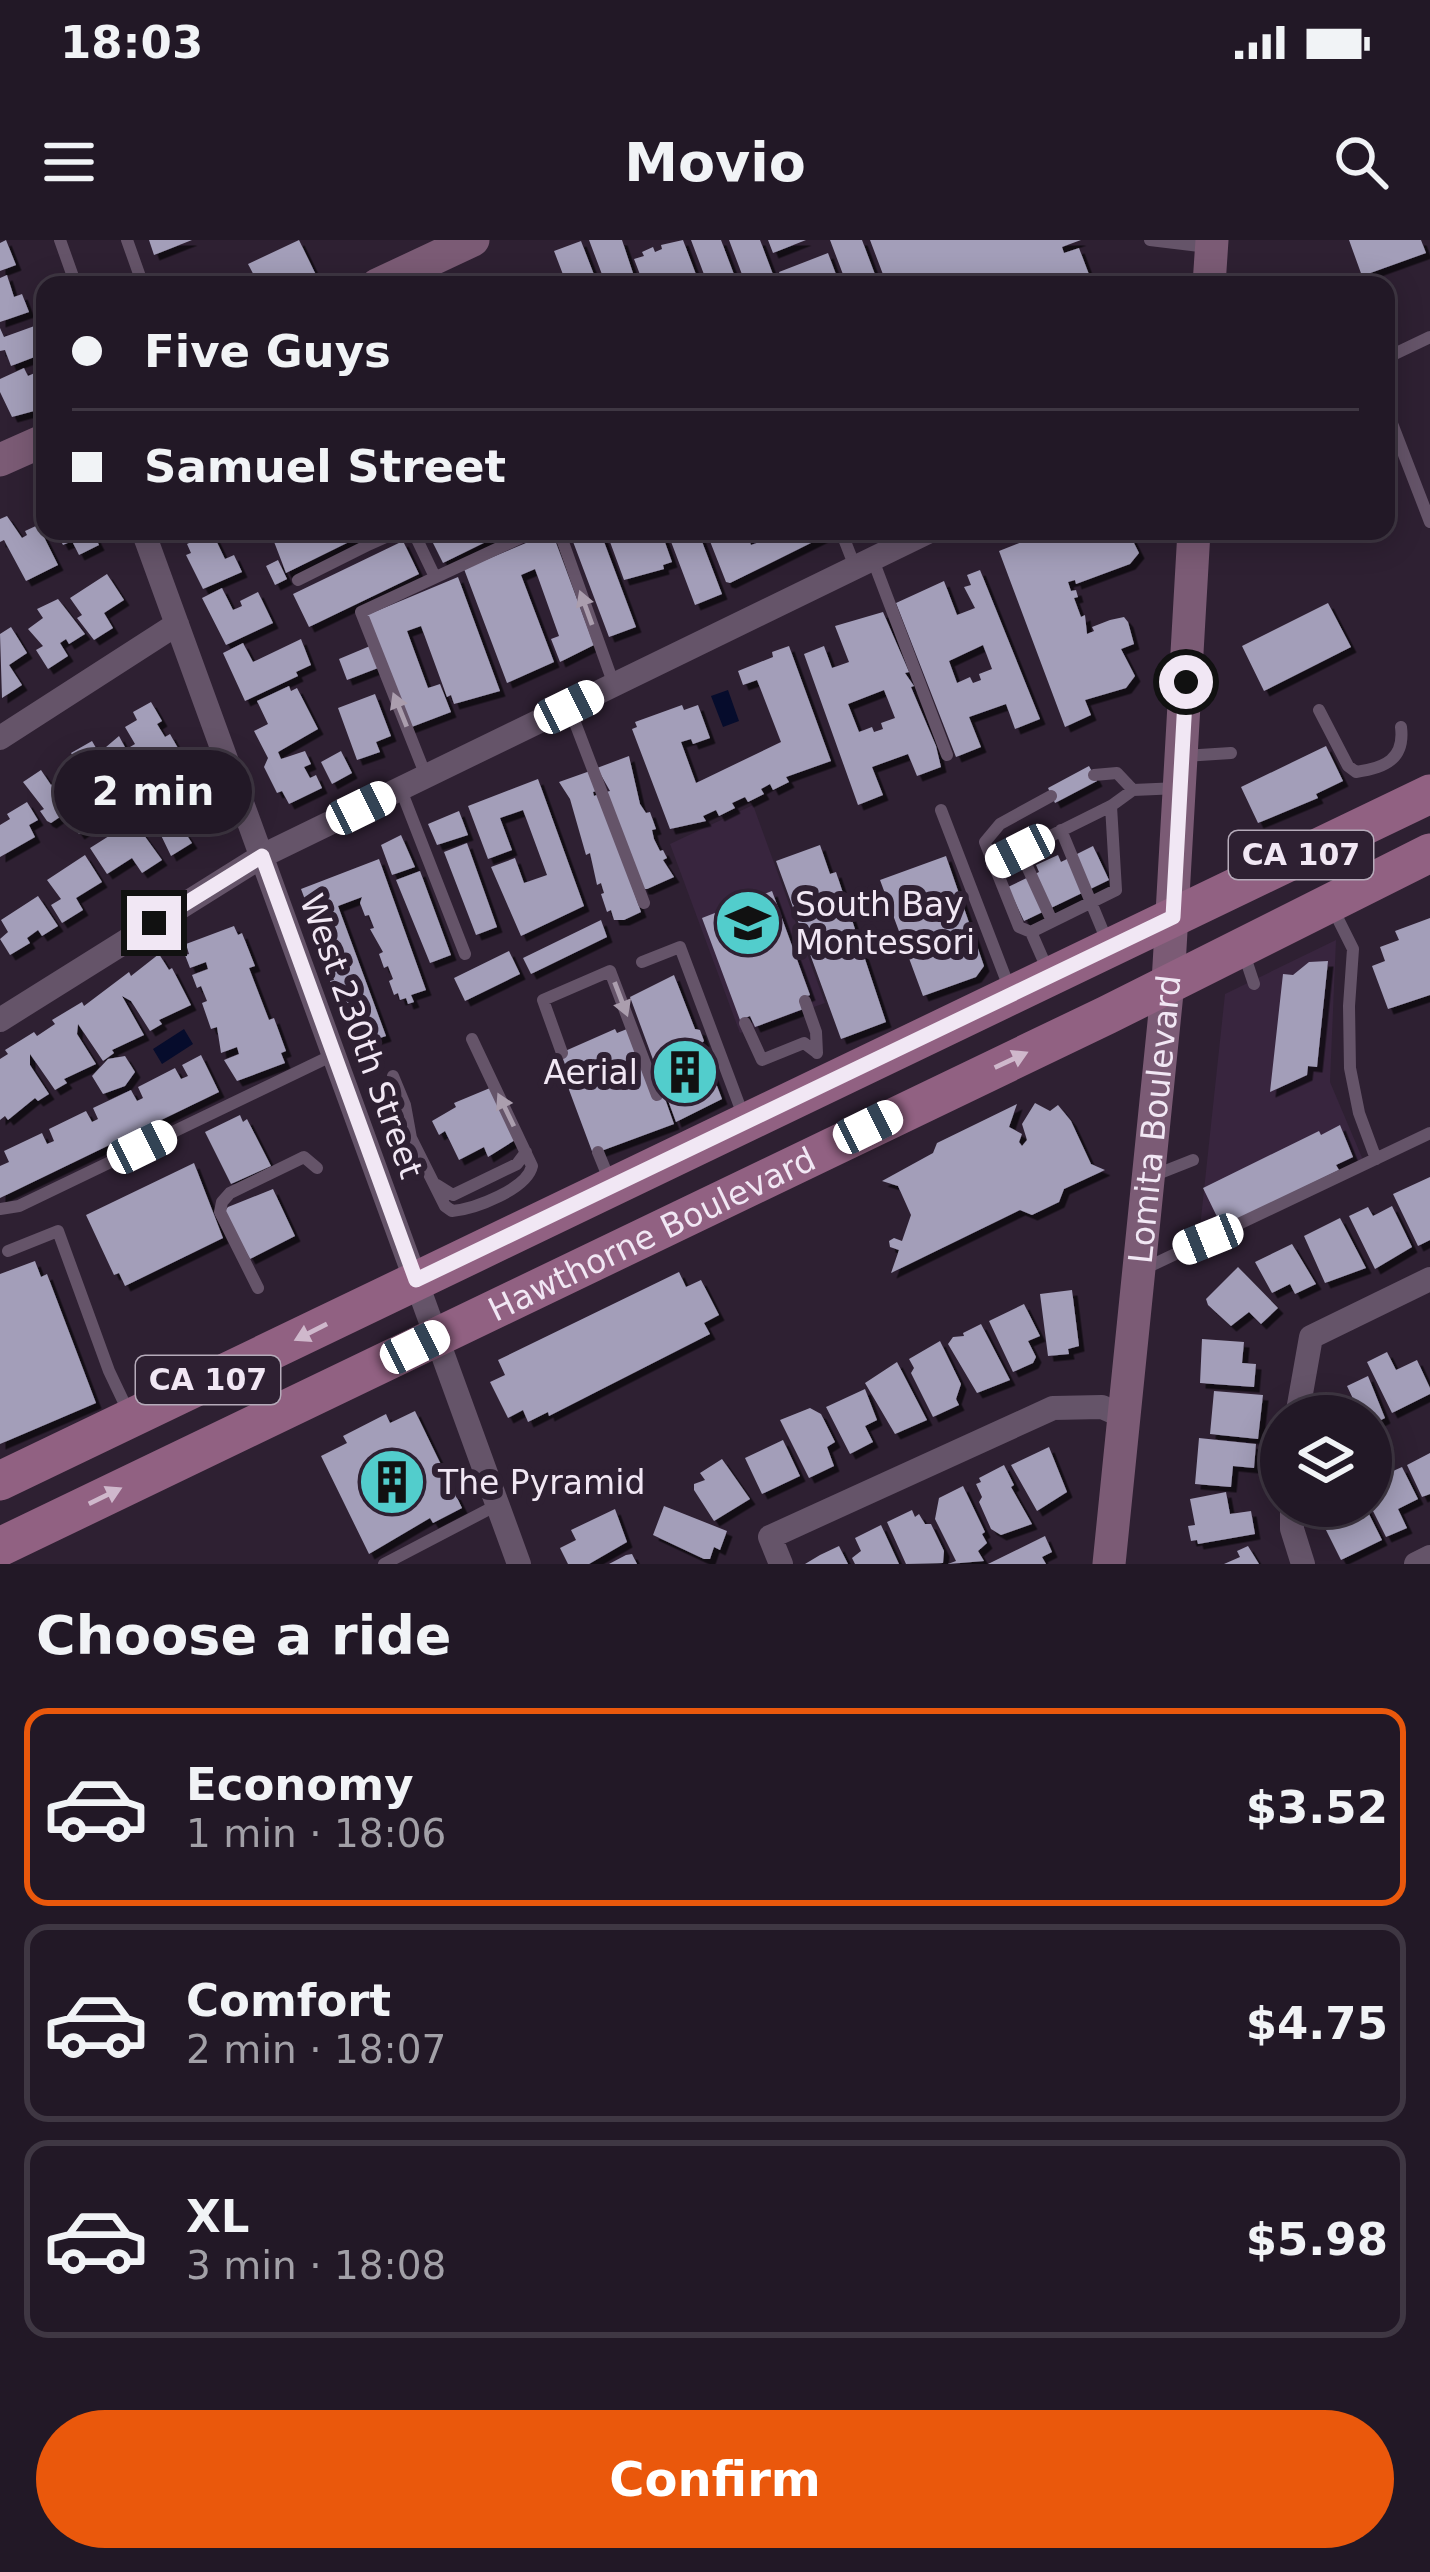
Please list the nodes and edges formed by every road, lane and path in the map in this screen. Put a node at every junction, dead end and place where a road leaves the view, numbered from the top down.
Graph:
1 (60, 240) edge
2 (127, 240) edge
3 (473, 240) edge
4 (1150, 240) edge
5 (1211, 244) edge
6 (73, 276) edge
7 (140, 276) edge
8 (396, 276) edge
9 (1209, 276) edge
10 (1430, 337) edge
11 (1395, 354) edge
12 (1395, 431) edge
13 (36, 444) edge
14 (0, 460) edge
15 (1430, 521) edge
16 (146, 540) edge
17 (364, 540) edge
18 (417, 540) edge
19 (515, 540) edge
20 (562, 540) edge
21 (848, 540) edge
22 (911, 540) edge
23 (1194, 540) edge
24 (864, 563) junction
25 (435, 577) junction
26 (298, 580) dead end
27 (177, 624) junction
28 (614, 685) junction
29 (569, 707) junction
30 (1319, 710) dead end
31 (1401, 728) dead end
32 (0, 738) edge
33 (1231, 753) dead end
34 (947, 755) dead end
35 (1181, 772) junction
36 (1094, 775) dead end
37 (426, 776) junction
38 (400, 788) junction
39 (1133, 790) junction
40 (1430, 794) edge
41 (1052, 796) dead end
42 (1112, 806) junction
43 (941, 810) dead end
44 (1061, 830) junction
45 (1020, 851) junction
46 (262, 856) junction
47 (1429, 857) edge
48 (992, 865) junction
49 (1329, 901) junction
50 (1092, 902) junction
51 (644, 903) dead end
52 (1173, 917) junction
53 (1052, 921) junction
54 (1031, 932) junction
55 (1240, 946) junction
56 (1110, 948) junction
57 (465, 954) dead end
58 (642, 962) dead end
59 (1051, 977) junction
60 (1168, 983) junction
61 (1254, 984) dead end
62 (1012, 994) junction
63 (805, 1001) dead end
64 (0, 1020) edge
65 (745, 1023) dead end
66 (472, 1039) dead end
67 (562, 1053) dead end
68 (334, 1055) junction
69 (823, 1067) junction
70 (393, 1076) dead end
71 (657, 1095) dead end
72 (746, 1122) junction
73 (1430, 1133) edge
74 (1376, 1159) junction
75 (1193, 1160) dead end
76 (317, 1168) dead end
77 (1150, 1177) junction
78 (0, 1209) edge
79 (8, 1251) dead end
80 (1140, 1271) junction
81 (1430, 1279) edge
82 (416, 1280) junction
83 (258, 1288) dead end
84 (436, 1336) junction
85 (1301, 1395) edge
86 (1125, 1417) junction
87 (132, 1418) junction
88 (0, 1481) edge
89 (498, 1505) junction
90 (1292, 1527) edge
91 (0, 1547) edge
92 (1430, 1557) edge
93 (384, 1564) edge
94 (519, 1564) edge
95 (781, 1564) edge
96 (1109, 1564) edge
97 (1303, 1564) edge
98 (1416, 1564) edge

1 - 6 lane
2 - 7 lane
3 - 8 main road
4 - 5 lane
5 - 9 main road
10 - 11 lane
12 - 15 lane
13 - 14 main road
16 - 27 street, West 230th Street
17 - 26 lane
18 - 25 lane
19 - 25 lane
28 -> 20 lane
21 - 24 lane
22 - 24 street
23 - 35 main road, Lomita Boulevard
24 - 28 street
24 - 34 lane
37 -> 25 lane
27 - 32 street
27 - 46 street, West 230th Street
28 - 29 street
29 - 37 street
29 - 51 lane
30 - 31 lane
33 - 35 lane
35 - 39 lane
35 - 52 main road, Lomita Boulevard
36 - 39 lane
37 - 38 street
38 - 46 street
38 - 57 lane
39 - 42 lane
40 - 52 main road, Hawthorne Boulevard / CA 107
41 - 48 lane
42 - 44 lane
42 - 50 lane
43 - 62 lane
44 - 45 lane
44 - 50 lane
45 - 48 lane
45 - 53 lane
46 - 64 street
46 - 68 street, West 230th Street
47 - 49 main road, Hawthorne Boulevard / CA 107
48 - 54 lane
49 - 55 main road, Hawthorne Boulevard / CA 107
49 - 74 lane
50 - 53 lane
50 - 56 lane
52 - 56 main road, Hawthorne Boulevard / CA 107
52 - 60 main road, Lomita Boulevard
53 - 54 lane
54 - 59 lane
55 - 60 main road, Hawthorne Boulevard / CA 107
55 - 61 lane
56 - 59 main road, Hawthorne Boulevard / CA 107
58 - 72 lane
59 - 62 main road, Hawthorne Boulevard / CA 107
60 - 77 main road, Lomita Boulevard
84 -> 60 main road, Hawthorne Boulevard / CA 107
62 - 69 main road, Hawthorne Boulevard / CA 107
63 - 69 lane
65 - 69 lane
70 -> 66 lane
67 -> 71 lane
68 - 78 lane
68 - 82 street, West 230th Street
69 - 72 main road, Hawthorne Boulevard / CA 107
72 - 82 main road, Hawthorne Boulevard / CA 107
73 - 74 lane
74 - 80 lane
75 - 77 lane
76 - 83 lane
77 - 80 main road, Lomita Boulevard
79 - 87 lane
80 - 86 main road, Lomita Boulevard
81 - 85 street
82 - 84 street, West 230th Street
82 -> 87 main road, Hawthorne Boulevard / CA 107
84 - 89 street, West 230th Street
91 -> 84 main road, Hawthorne Boulevard / CA 107
86 - 95 street
86 - 96 main road, Lomita Boulevard
87 - 88 main road, Hawthorne Boulevard / CA 107
89 - 93 lane
89 - 94 street, West 230th Street
90 - 97 street
92 - 98 street

